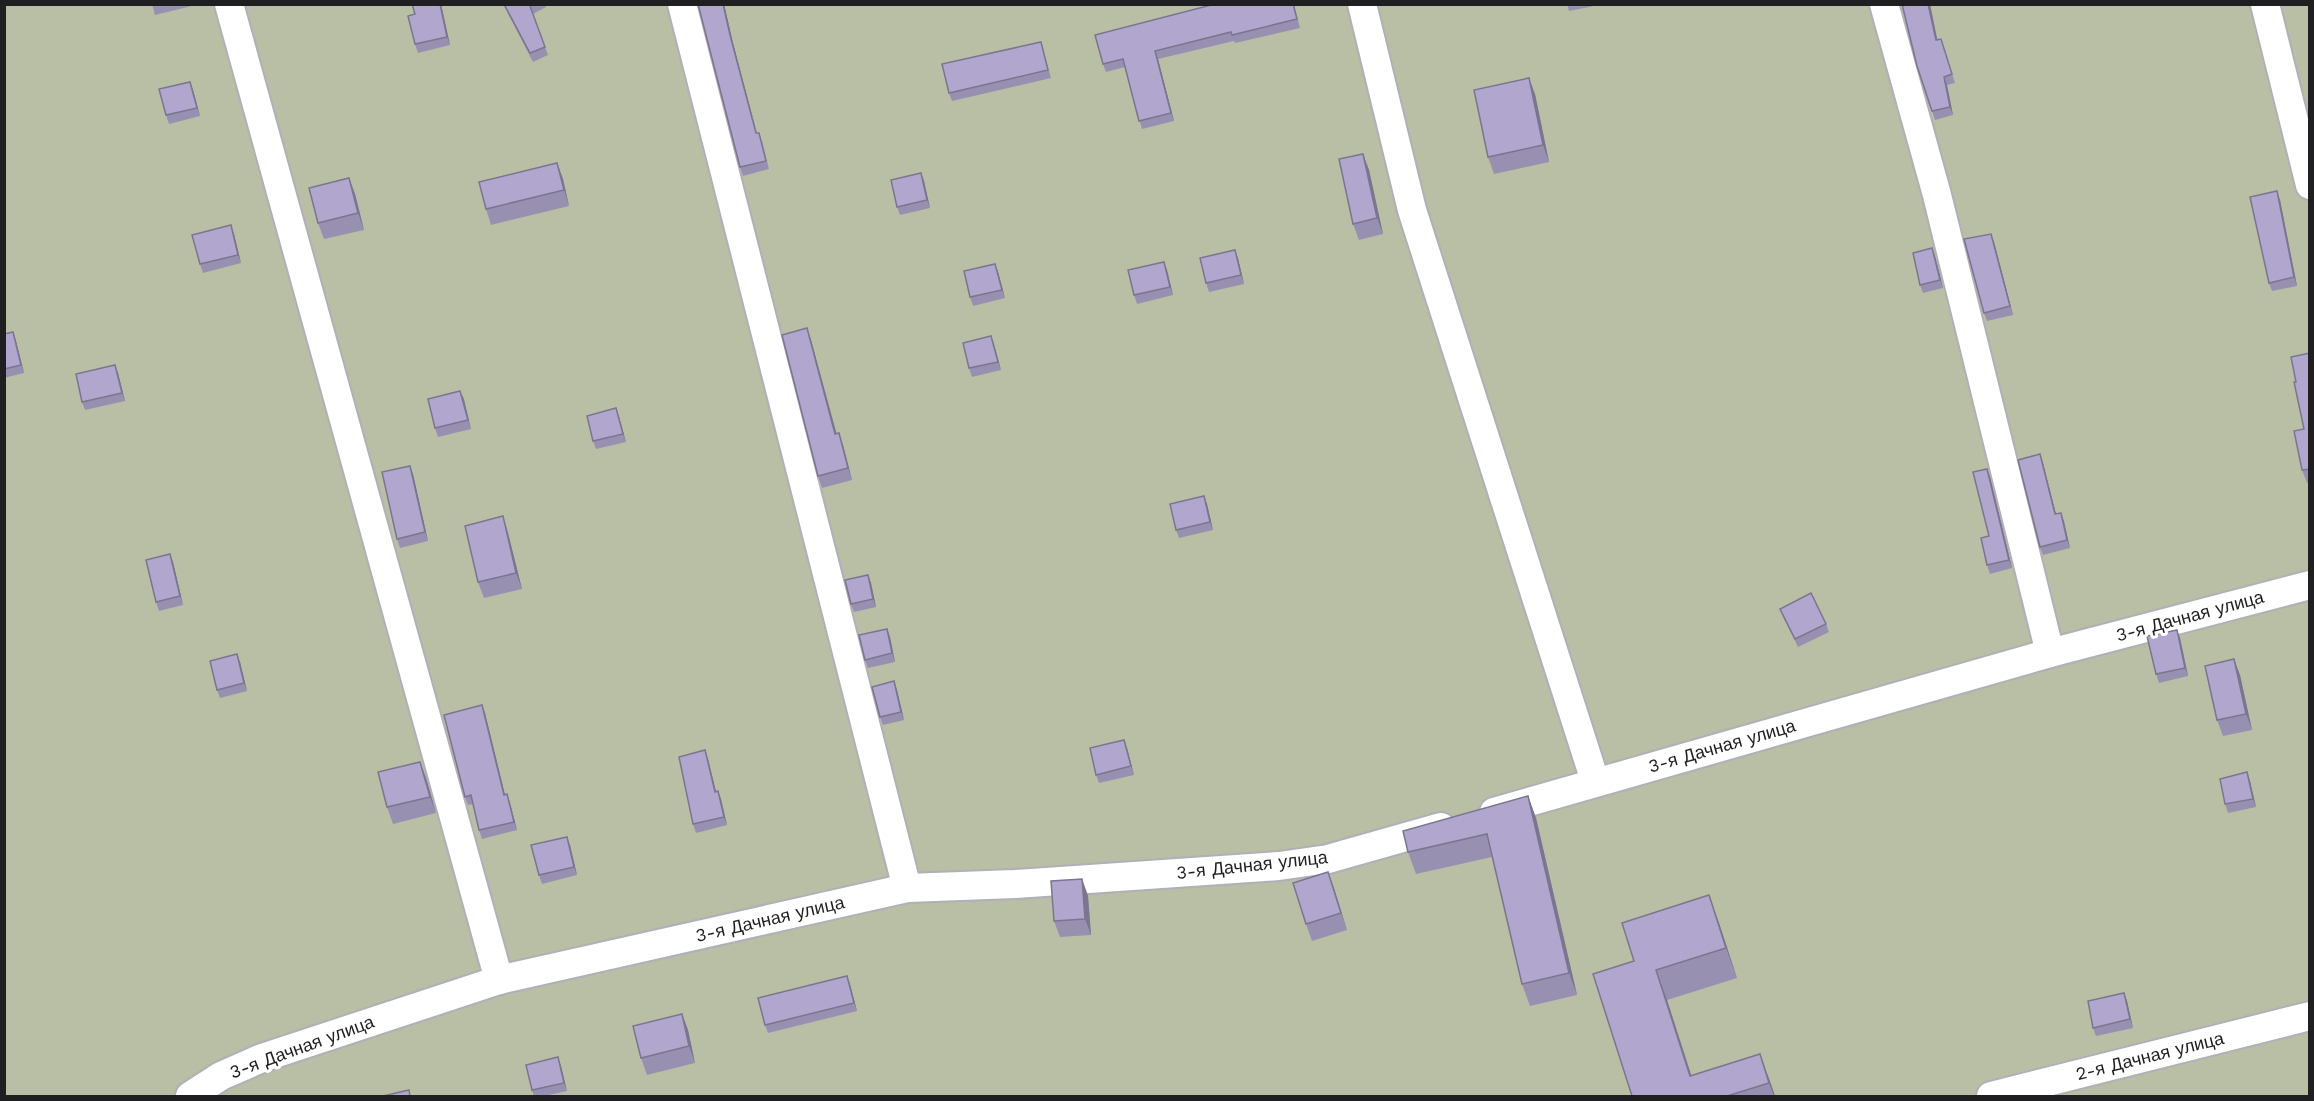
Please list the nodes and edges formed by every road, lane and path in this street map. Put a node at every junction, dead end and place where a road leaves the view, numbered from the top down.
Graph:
1 (229, 4) edge
2 (682, 4) edge
3 (1362, 4) edge
4 (1884, 4) edge
5 (2265, 4) edge
6 (2310, 185) edge
7 (2310, 585) edge
8 (2050, 652) junction
9 (1595, 781) junction
10 (908, 888) junction
11 (499, 980) junction
12 (2310, 1016) edge
13 (190, 1096) edge
14 (1991, 1096) edge

1 - 11 street
2 - 10 street
3 - 9 street
4 - 8 street
5 - 6 street
7 - 8 street, 3-я Дачная улица
8 - 9 street, 3-я Дачная улица
9 - 10 street, 3-я Дачная улица
10 - 11 street, 3-я Дачная улица
11 - 13 street, 3-я Дачная улица
12 - 14 street, 2-я Дачная улица

